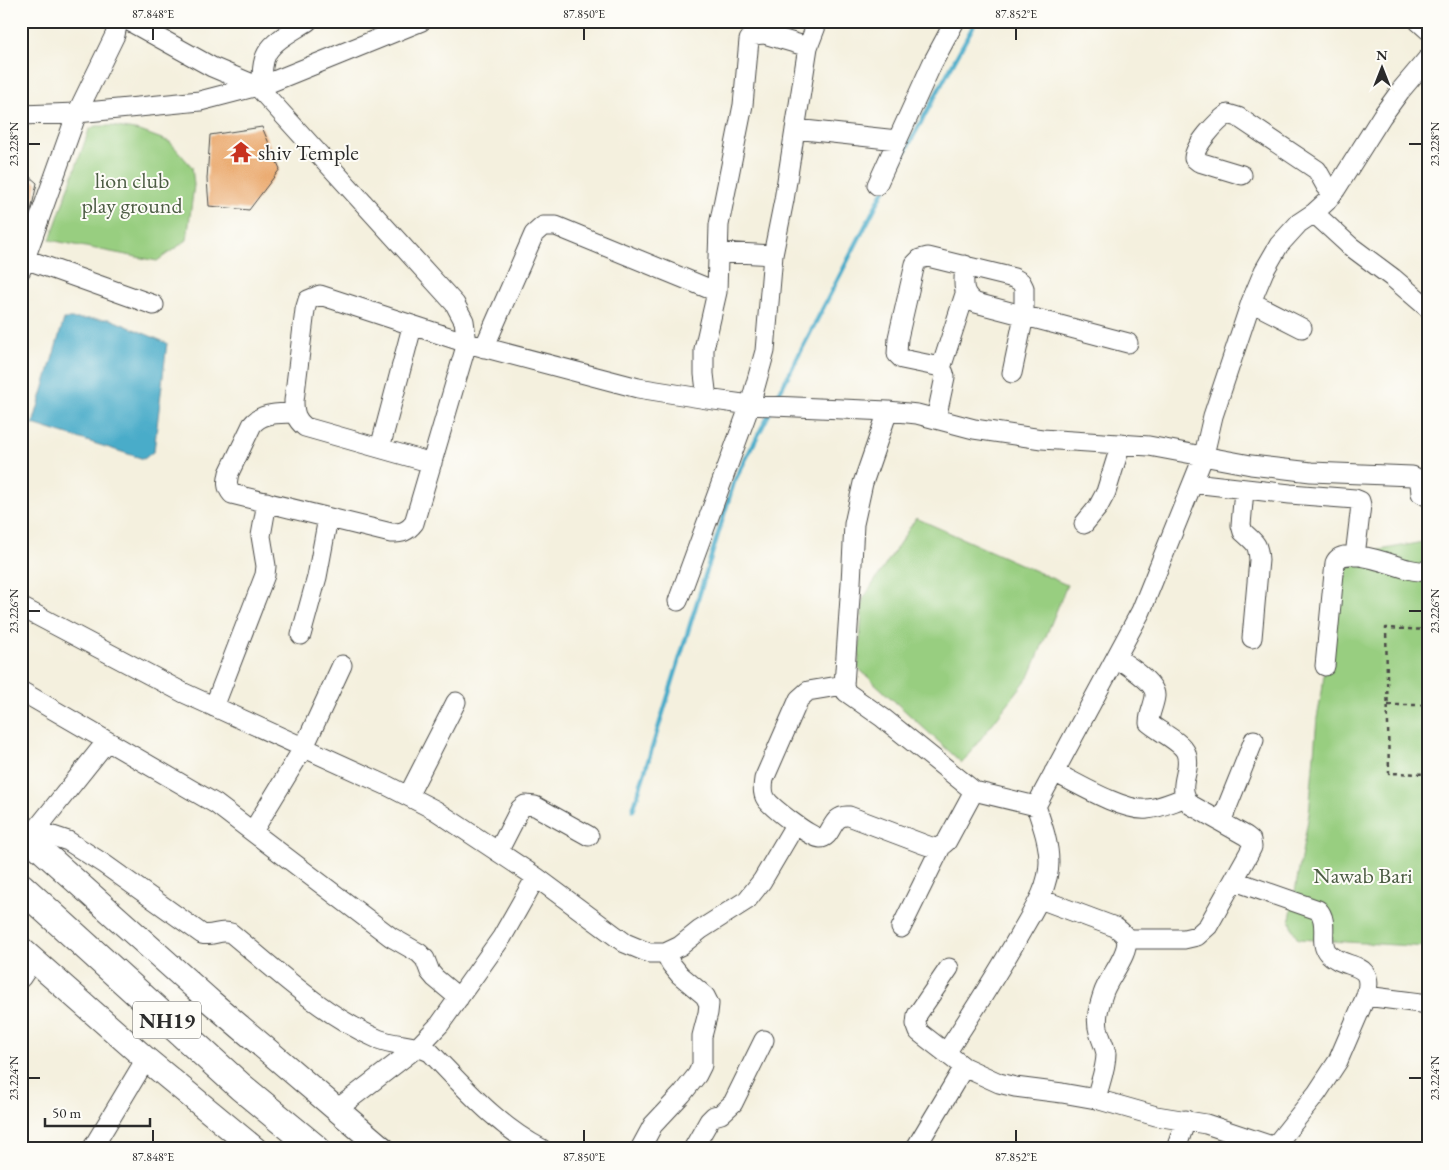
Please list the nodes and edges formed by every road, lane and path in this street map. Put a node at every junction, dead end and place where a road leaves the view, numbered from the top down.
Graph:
1 (118, 21) edge
2 (129, 21) edge
3 (308, 21) edge
4 (422, 21) edge
5 (818, 21) edge
6 (955, 21) edge
7 (1418, 21) edge
8 (1428, 30) edge
9 (808, 47) junction
10 (1428, 58) edge
11 (260, 85) junction
12 (77, 113) junction
13 (21, 115) edge
14 (795, 129) junction
15 (897, 140) junction
16 (1242, 175) dead end
17 (877, 185) dead end
18 (1333, 193) junction
19 (1314, 213) junction
20 (718, 252) junction
21 (773, 255) junction
22 (23, 265) edge
23 (965, 265) junction
24 (717, 292) junction
25 (965, 294) junction
26 (1251, 302) junction
27 (154, 305) dead end
28 (1428, 308) edge
29 (1024, 316) junction
30 (412, 326) junction
31 (1302, 328) dead end
32 (1128, 343) dead end
33 (476, 345) junction
34 (941, 368) junction
35 (1012, 372) dead end
36 (707, 399) junction
37 (750, 405) junction
38 (888, 411) junction
39 (294, 413) junction
40 (936, 419) junction
41 (1121, 444) junction
42 (380, 448) junction
43 (1204, 455) junction
44 (432, 463) junction
45 (1193, 483) junction
46 (1244, 490) junction
47 (1428, 497) edge
48 (267, 502) junction
49 (328, 518) junction
50 (1084, 524) dead end
51 (1355, 556) junction
52 (1428, 572) edge
53 (678, 601) dead end
54 (21, 607) edge
55 (1428, 630) edge
56 (301, 634) dead end
57 (1252, 638) dead end
58 (1117, 658) junction
59 (342, 665) dead end
60 (1326, 666) dead end
61 (844, 685) junction
62 (21, 691) edge
63 (456, 702) dead end
64 (1388, 705) junction
65 (1428, 705) edge
66 (214, 707) junction
67 (1254, 740) dead end
68 (107, 741) junction
69 (304, 747) junction
70 (1054, 772) junction
71 (1428, 774) edge
72 (974, 791) junction
73 (408, 796) junction
74 (1184, 798) junction
75 (1036, 806) junction
76 (1221, 822) junction
77 (796, 825) junction
78 (26, 831) edge
79 (252, 831) junction
80 (589, 836) dead end
81 (941, 846) junction
82 (498, 852) junction
83 (536, 877) junction
84 (1235, 881) junction
85 (21, 887) edge
86 (1040, 899) junction
87 (21, 912) edge
88 (900, 928) dead end
89 (1126, 939) junction
90 (665, 953) junction
91 (25, 962) edge
92 (949, 968) dead end
93 (1366, 996) junction
94 (460, 998) junction
95 (1428, 1004) edge
96 (764, 1040) dead end
97 (419, 1046) junction
98 (946, 1053) junction
99 (146, 1058) junction
100 (964, 1067) junction
101 (1096, 1099) junction
102 (337, 1109) junction
103 (1186, 1120) junction
104 (1278, 1148) edge
105 (92, 1149) edge
106 (256, 1149) edge
107 (287, 1149) edge
108 (316, 1149) edge
109 (383, 1149) edge
110 (542, 1149) edge
111 (640, 1149) edge
112 (692, 1149) edge
113 (915, 1149) edge
114 (1176, 1149) edge

1 - 12 street
2 - 11 street
3 - 11 street
4 - 11 street
5 - 9 street
6 - 15 street
7 - 8 street
9 - 14 street
9 - 20 street
10 - 18 street
11 - 12 street
11 - 33 street
12 - 13 street
12 - 22 street
14 - 15 street
14 - 21 street
15 - 17 street
16 - 18 street
18 - 19 street
19 - 26 street
19 - 28 street
20 - 21 street
20 - 24 street
21 - 37 street
22 - 27 street
23 - 25 street
23 - 29 street
23 - 34 street
24 - 33 street
24 - 36 street
25 - 29 street
25 - 34 street
26 - 31 street
26 - 43 street
29 - 32 street
29 - 35 street
30 - 33 street
30 - 39 street
30 - 42 street
33 - 36 street
33 - 44 street
34 - 40 street
36 - 37 street
37 - 38 street
37 - 53 street
38 - 40 street
38 - 61 street
39 - 42 street
39 - 48 street
40 - 41 street
41 - 43 street
41 - 50 street
42 - 44 street
43 - 45 street
43 - 47 street
44 - 49 street
45 - 46 street
45 - 58 street
46 - 51 street
46 - 57 street
48 - 49 street
48 - 66 street
49 - 56 street
51 - 52 street
51 - 60 street
54 - 66 street
55 - 64 path
58 - 70 street
58 - 74 street
59 - 69 street
61 - 72 street
61 - 77 street
62 - 68 street
63 - 73 street
64 - 65 path
64 - 71 path
66 - 69 street
67 - 76 street
68 - 78 street
68 - 79 street
69 - 73 street
69 - 79 street
70 - 74 street
70 - 75 street
72 - 75 street
72 - 81 street
73 - 82 street
74 - 76 street
75 - 86 street
76 - 84 street
77 - 81 street
77 - 90 street
78 - 97 street
78 - 102 main road
79 - 94 street
80 - 82 street
81 - 88 street
82 - 83 street
83 - 90 street
83 - 94 street
84 - 89 street
84 - 93 street
85 - 108 highway, NH19
86 - 89 street
86 - 98 street
87 - 107 highway, NH19
89 - 101 street
90 - 111 street
91 - 99 main road
92 - 98 street
93 - 95 street
93 - 104 street
94 - 97 street
96 - 112 street
97 - 102 street
97 - 110 street
98 - 100 street
99 - 105 street
99 - 106 main road
100 - 101 street
100 - 113 street
101 - 103 street
102 - 109 main road
103 - 104 street
103 - 114 street

